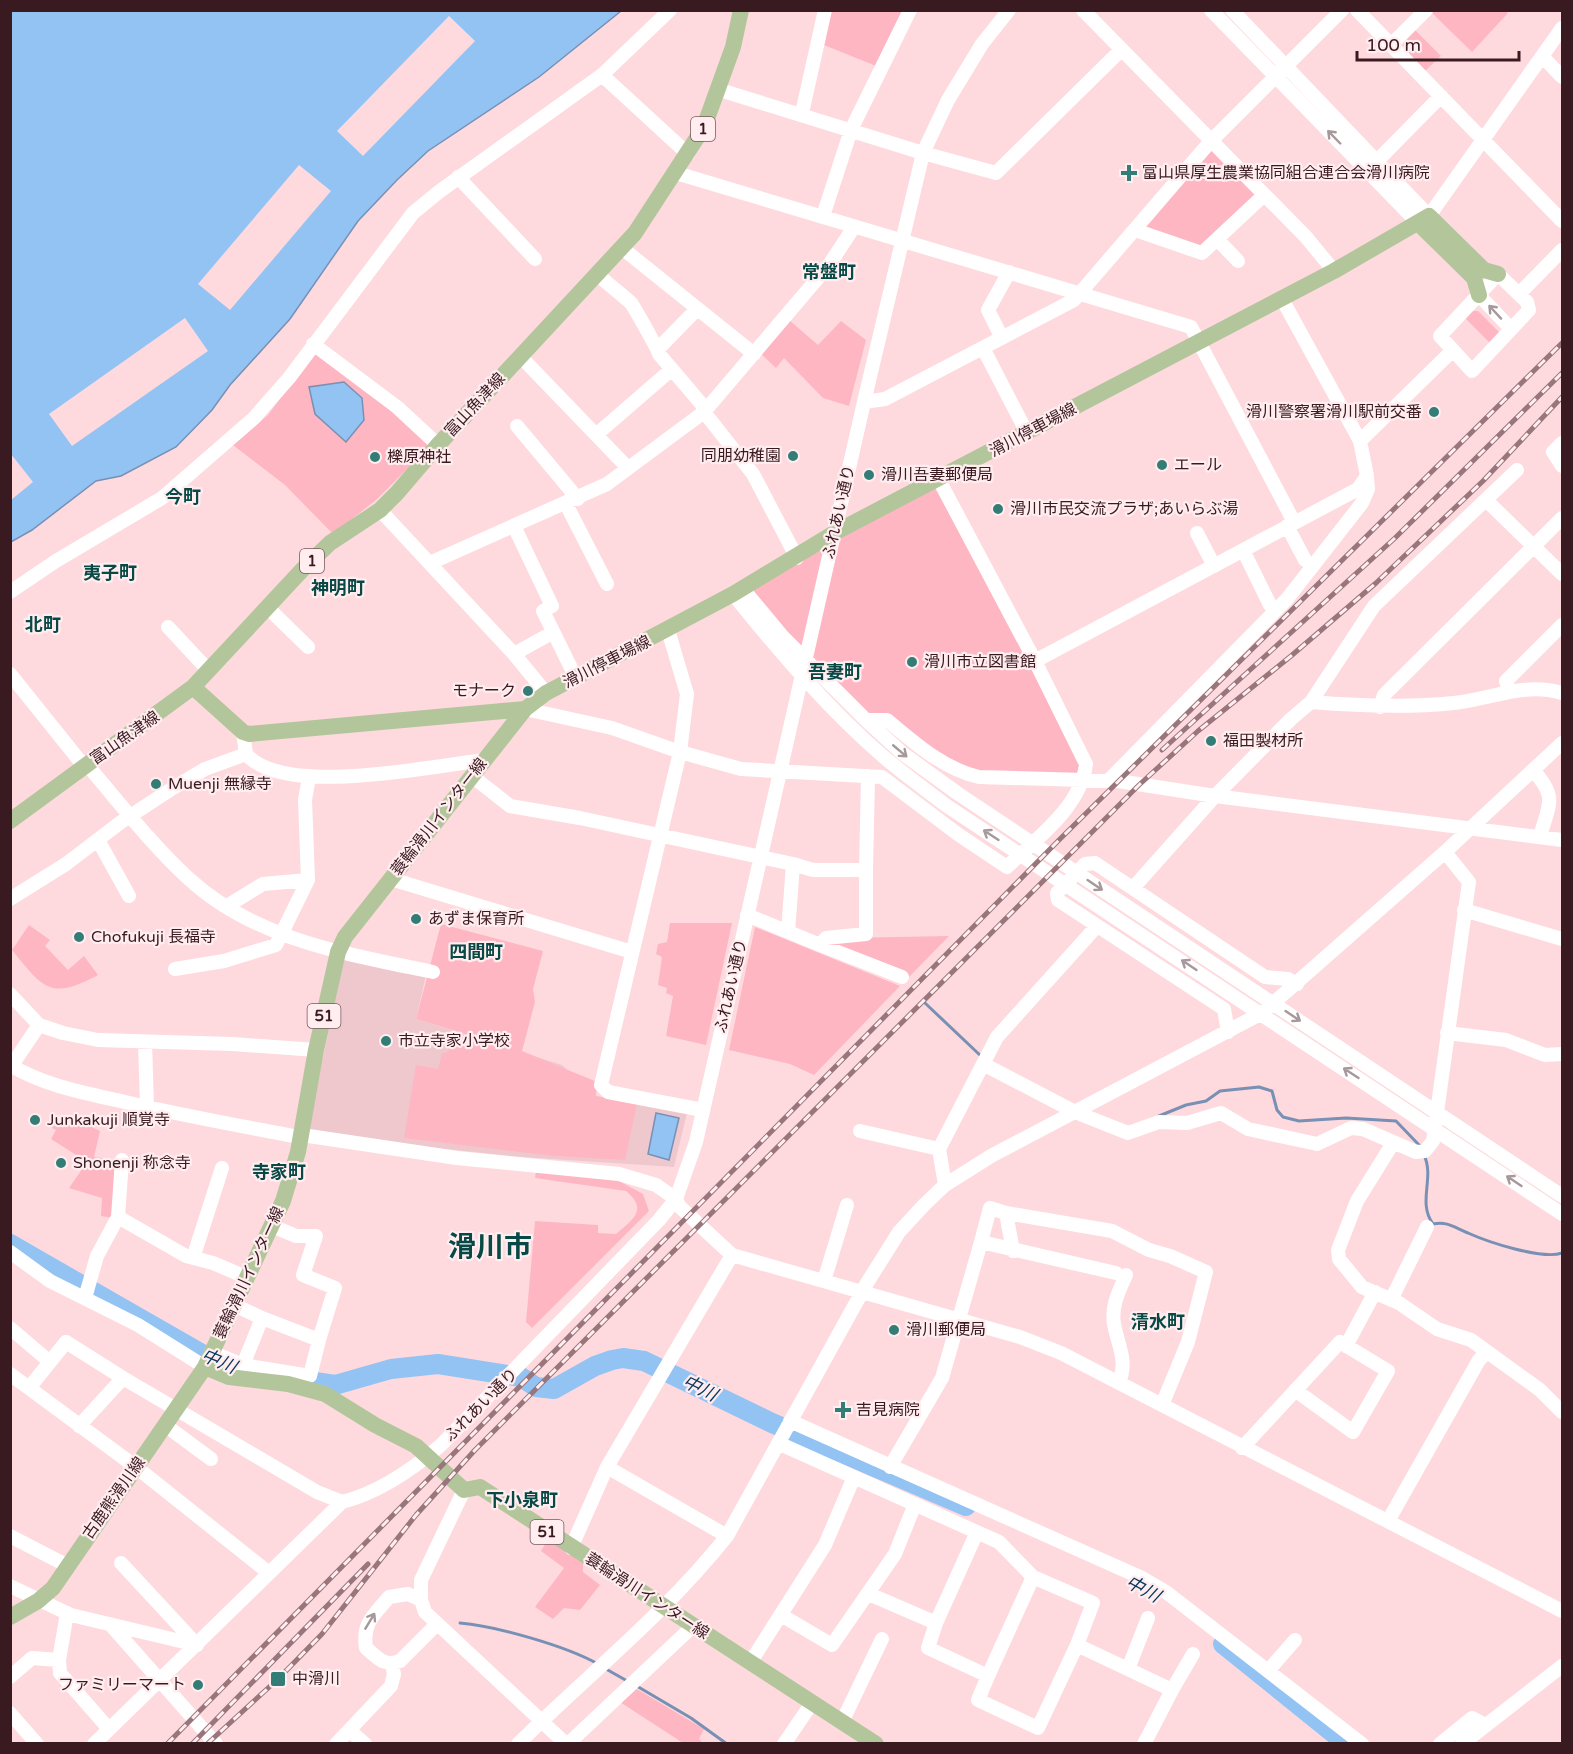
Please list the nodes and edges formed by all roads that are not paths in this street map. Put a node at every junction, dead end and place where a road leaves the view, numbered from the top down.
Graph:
1 (670, 10) edge
2 (741, 10) edge
3 (825, 10) edge
4 (910, 10) edge
5 (1009, 10) edge
6 (1083, 10) edge
7 (1211, 10) edge
8 (1232, 10) edge
9 (1342, 10) edge
10 (1357, 10) edge
11 (1426, 10) edge
12 (1563, 28) edge
13 (1392, 44) junction
14 (1122, 50) junction
15 (1542, 56) junction
16 (1282, 72) junction
17 (602, 75) junction
18 (1563, 76) edge
19 (720, 90) junction
20 (1441, 96) junction
21 (801, 113) junction
22 (851, 130) junction
23 (1483, 141) junction
24 (1210, 142) junction
25 (923, 153) junction
26 (688, 154) junction
27 (1377, 161) junction
28 (676, 173) junction
29 (458, 177) junction
30 (1264, 195) junction
31 (824, 216) junction
32 (1424, 220) junction
33 (1563, 222) edge
34 (854, 227) junction
35 (1135, 230) junction
36 (1217, 239) junction
37 (901, 240) junction
38 (621, 248) junction
39 (1563, 250) edge
40 (536, 259) dead end
41 (1238, 261) dead end
42 (1334, 271) junction
43 (1009, 272) junction
44 (597, 274) junction
45 (1498, 274) junction
46 (1078, 293) junction
47 (1519, 294) junction
48 (1479, 295) junction
49 (1282, 299) junction
50 (697, 309) junction
51 (1511, 330) junction
52 (1002, 338) junction
53 (1199, 342) junction
54 (313, 344) junction
55 (983, 348) junction
56 (658, 349) junction
57 (1453, 350) junction
58 (754, 354) junction
59 (521, 357) junction
60 (672, 369) junction
61 (864, 402) junction
62 (704, 412) junction
63 (517, 426) dead end
64 (1027, 433) junction
65 (597, 434) junction
66 (1360, 441) junction
67 (1563, 443) edge
68 (438, 445) junction
69 (1563, 466) edge
70 (628, 468) junction
71 (1518, 470) dead end
72 (1367, 476) junction
73 (939, 480) junction
74 (1486, 500) junction
75 (572, 501) junction
76 (380, 510) junction
77 (1563, 518) edge
78 (1291, 524) junction
79 (514, 526) junction
80 (834, 533) junction
81 (1197, 533) dead end
82 (1533, 545) junction
83 (1243, 550) junction
84 (797, 558) junction
85 (1305, 560) dead end
86 (430, 562) junction
87 (1214, 566) junction
88 (1563, 574) edge
89 (607, 584) dead end
90 (738, 591) junction
91 (10, 592) edge
92 (1270, 605) dead end
93 (267, 608) junction
94 (1563, 625) edge
95 (168, 627) dead end
96 (668, 630) junction
97 (550, 634) dead end
98 (308, 647) dead end
99 (514, 654) junction
100 (807, 660) junction
101 (1035, 661) junction
102 (208, 671) junction
103 (10, 674) edge
104 (804, 675) junction
105 (576, 678) junction
106 (193, 687) junction
107 (1509, 690) junction
108 (546, 693) junction
109 (1563, 693) edge
110 (1311, 702) junction
111 (1380, 707) junction
112 (525, 709) junction
113 (866, 720) junction
114 (243, 732) junction
115 (1563, 743) edge
116 (680, 752) junction
117 (246, 754) junction
118 (485, 760) junction
119 (87, 765) junction
120 (1533, 770) junction
121 (780, 772) junction
122 (472, 776) junction
123 (868, 776) junction
124 (309, 777) junction
125 (1084, 778) junction
126 (1109, 780) junction
127 (1215, 796) junction
128 (130, 816) junction
129 (10, 821) edge
130 (1471, 828) junction
131 (660, 834) junction
132 (1540, 837) junction
133 (98, 840) junction
134 (1563, 840) edge
135 (1445, 852) junction
136 (760, 857) junction
137 (793, 864) junction
138 (866, 870) junction
139 (391, 879) junction
140 (309, 880) junction
141 (1133, 888) junction
142 (129, 896) dead end
143 (10, 899) edge
144 (227, 906) junction
145 (1464, 910) junction
146 (747, 915) junction
147 (1097, 926) junction
148 (788, 932) junction
149 (283, 934) junction
150 (1563, 939) edge
151 (820, 945) junction
152 (338, 952) junction
153 (632, 952) junction
154 (175, 969) dead end
155 (433, 972) dead end
156 (902, 977) dead end
157 (1297, 984) junction
158 (10, 994) edge
159 (1274, 1004) junction
160 (1262, 1013) junction
161 (39, 1025) junction
162 (1228, 1032) junction
163 (1447, 1032) junction
164 (145, 1042) junction
165 (316, 1050) junction
166 (1563, 1054) edge
167 (985, 1065) junction
168 (11, 1067) edge
169 (147, 1107) junction
170 (703, 1110) junction
171 (1075, 1112) junction
172 (1438, 1112) junction
173 (1436, 1129) junction
174 (860, 1131) dead end
175 (302, 1135) junction
176 (1393, 1143) junction
177 (939, 1149) junction
178 (122, 1160) dead end
179 (222, 1168) dead end
180 (945, 1185) junction
181 (1563, 1196) edge
182 (676, 1199) junction
183 (847, 1205) dead end
184 (1006, 1213) junction
185 (1563, 1214) edge
186 (118, 1217) junction
187 (272, 1226) junction
188 (1427, 1227) dead end
189 (981, 1242) junction
190 (1014, 1251) junction
191 (10, 1252) edge
192 (732, 1255) junction
193 (193, 1258) junction
194 (248, 1278) junction
195 (824, 1281) junction
196 (862, 1291) junction
197 (1374, 1292) junction
198 (85, 1299) junction
199 (1391, 1300) junction
200 (234, 1305) junction
201 (262, 1318) junction
202 (959, 1321) junction
203 (10, 1328) edge
204 (319, 1340) junction
205 (1346, 1346) junction
206 (1486, 1352) junction
207 (208, 1360) junction
208 (50, 1362) junction
209 (243, 1365) junction
210 (10, 1374) edge
211 (123, 1378) junction
212 (1119, 1383) junction
213 (29, 1388) junction
214 (1295, 1390) junction
215 (1162, 1405) junction
216 (175, 1410) junction
217 (1563, 1412) edge
218 (165, 1425) junction
219 (79, 1426) junction
220 (785, 1430) junction
221 (1242, 1448) junction
222 (428, 1456) junction
223 (211, 1459) dead end
224 (136, 1467) junction
225 (607, 1467) junction
226 (890, 1467) junction
227 (854, 1477) junction
228 (464, 1490) junction
229 (342, 1502) junction
230 (915, 1504) junction
231 (1388, 1521) junction
232 (977, 1532) junction
233 (10, 1536) edge
234 (727, 1536) junction
235 (571, 1548) junction
236 (121, 1563) dead end
237 (68, 1566) junction
238 (269, 1573) junction
239 (1033, 1577) junction
240 (10, 1586) edge
241 (869, 1594) junction
242 (421, 1600) junction
243 (10, 1603) edge
244 (33, 1604) junction
245 (664, 1606) junction
246 (1563, 1611) edge
247 (68, 1613) junction
248 (781, 1615) junction
249 (10, 1617) edge
250 (1148, 1618) dead end
251 (108, 1623) junction
252 (936, 1623) junction
253 (437, 1624) junction
254 (693, 1626) junction
255 (882, 1639) dead end
256 (1295, 1640) dead end
257 (197, 1645) junction
258 (1077, 1646) junction
259 (1194, 1654) dead end
260 (59, 1660) junction
261 (750, 1663) junction
262 (392, 1664) junction
263 (1563, 1666) edge
264 (1128, 1669) junction
265 (1268, 1671) junction
266 (988, 1676) junction
267 (10, 1677) edge
268 (161, 1680) junction
269 (1172, 1690) junction
270 (812, 1703) junction
271 (10, 1713) edge
272 (542, 1720) junction
273 (842, 1722) junction
274 (1485, 1725) junction
275 (109, 1729) junction
276 (349, 1730) junction
277 (37, 1743) edge
278 (94, 1743) edge
279 (216, 1743) edge
280 (336, 1743) edge
281 (365, 1743) edge
282 (518, 1743) edge
283 (567, 1743) edge
284 (784, 1743) edge
285 (876, 1743) edge
286 (1144, 1743) edge
287 (1362, 1743) edge
288 (1440, 1743) edge
289 (1462, 1743) edge

1 - 17 street
2 - 19 main road, 富山魚津線 / 1
3 - 21 street
4 - 22 street
5 - 25 street, ふれあい通り
6 - 14 street
7 - 16 street
8 - 16 street
9 - 16 street
10 - 13 street
11 - 13 street
12 - 15 street
13 - 20 street
14 - 24 street
14 - 25 street
15 - 18 street
15 - 23 street
16 - 24 street
16 - 27 street
32 -> 16 street
17 - 26 street
17 - 29 street
19 - 21 street
19 - 26 main road, 富山魚津線 / 1
20 - 23 street
20 - 27 street
21 - 22 street
22 - 25 street
22 - 31 street
23 - 32 street
23 - 33 street
24 - 30 street
24 - 35 street
25 - 37 street, ふれあい通り
26 - 28 main road, 富山魚津線 / 1
27 - 32 street
28 - 31 street
28 - 38 main road, 富山魚津線 / 1
29 - 40 street
29 - 54 street
30 - 36 street
30 - 42 street
31 - 34 street
32 - 42 main road, 滑川停車場線
32 - 45 main road
32 - 48 main road
34 - 37 street
34 - 58 street
35 - 36 street
35 - 46 street
36 - 41 street
37 - 43 street
37 - 61 street, ふれあい通り
38 - 44 main road, 富山魚津線 / 1
38 - 50 street
39 - 47 street
42 - 49 main road, 滑川停車場線
43 - 46 street
43 - 52 street
44 - 56 street
44 - 59 main road, 富山魚津線 / 1
45 - 47 street
45 - 48 street
46 - 52 street
46 - 53 street
47 - 51 street
51 -> 48 street
48 - 57 street
49 - 53 main road, 滑川停車場線
49 - 66 street
50 - 56 street
50 - 58 street
51 - 57 street
52 - 55 street
53 - 64 main road, 滑川停車場線
53 - 78 street
54 - 68 street
54 - 91 street
55 - 61 street
55 - 64 street
56 - 60 street
57 - 66 street
58 - 62 street
59 - 65 street
59 - 68 main road, 富山魚津線 / 1
60 - 62 street
60 - 65 street
61 - 80 street, ふれあい通り
62 - 70 street
62 - 84 street
63 - 75 street
64 - 73 main road, 滑川停車場線
65 - 70 street
66 - 72 street
67 - 69 street
68 - 76 main road, 富山魚津線 / 1
70 - 75 street
71 - 74 street
72 - 78 street
72 - 126 street
73 - 80 main road, 滑川停車場線
73 - 101 street
74 - 82 street
74 - 110 street
75 - 79 street
75 - 89 street
76 - 86 street
76 - 93 main road, 富山魚津線 / 1
77 - 82 street
78 - 83 street
78 - 85 street
79 - 86 street
79 - 105 street
80 - 84 main road, 滑川停車場線
80 - 100 street, ふれあい通り
81 - 87 street
82 - 88 street
82 - 111 street
83 - 87 street
83 - 92 street
84 - 90 main road, 滑川停車場線
86 - 99 street
87 - 101 street
90 - 96 main road, 滑川停車場線
90 - 100 street
90 - 104 street
93 - 98 street
93 - 102 main road, 富山魚津線 / 1
94 - 107 street
95 - 102 street
96 - 105 main road, 滑川停車場線
96 - 116 street
97 - 99 street
99 - 108 street
100 - 104 street, ふれあい通り
100 - 113 street
101 - 125 street
102 - 106 main road, 富山魚津線 / 1
103 - 119 street
104 - 121 street, ふれあい通り
160 -> 104 street
105 - 108 main road, 滑川停車場線
106 - 114 main road
106 - 119 main road, 富山魚津線 / 1
107 - 109 street
107 - 111 street
108 - 112 main road, 滑川停車場線
110 - 111 street
110 - 127 street
112 - 114 main road
112 - 116 street
112 - 118 main road, 蓑輪滑川インター線 / 51
113 - 125 street
113 -> 159 street
114 - 117 street
115 - 120 street
116 - 121 street
116 - 131 street
117 - 124 street
117 - 128 street
118 - 122 main road, 蓑輪滑川インター線 / 51
118 - 124 street
119 - 128 street
119 - 129 main road, 富山魚津線 / 1
120 - 130 street
120 - 132 street
121 - 123 street
121 - 136 street, ふれあい通り
122 - 131 street
122 - 139 main road, 蓑輪滑川インター線 / 51
123 - 125 street
123 - 138 street
124 - 140 street
125 - 126 street
126 - 127 street
127 - 130 street
127 - 141 street
128 - 133 street
128 - 144 street
130 - 132 street
130 - 135 street
131 - 136 street
131 - 153 street
132 - 134 street
133 - 142 street
133 - 143 street
135 - 145 street
135 - 157 street
136 - 137 street
136 - 146 street, ふれあい通り
137 - 138 street
137 - 148 street
138 - 151 street
139 - 152 main road, 蓑輪滑川インター線 / 51
139 - 153 street
140 - 144 street
140 - 149 street
141 - 147 street
141 - 157 street
144 - 149 street
145 - 150 street
145 - 163 street
146 - 148 street
146 - 170 street, ふれあい通り
147 - 162 street
147 - 167 street
148 - 151 street
149 - 152 street
149 - 154 street
151 - 156 street
152 - 155 street
152 - 165 main road, 蓑輪滑川インター線 / 51
153 - 170 street
157 - 159 street
158 - 161 street
159 - 160 street
159 -> 172 street
160 - 162 street
173 -> 160 street
161 - 164 street
161 - 168 street
162 - 171 street
163 - 166 street
163 - 172 street
164 - 165 street
164 - 169 street
165 - 175 main road, 蓑輪滑川インター線 / 51
167 - 171 street
167 - 177 street
168 - 169 street
169 - 175 street
170 - 182 street, ふれあい通り
171 - 176 street
171 - 180 street
172 - 173 street
172 - 181 street
173 - 176 street
185 -> 173 street
174 - 177 street
175 - 182 street
175 - 187 main road, 蓑輪滑川インター線 / 51
176 - 197 street
177 - 180 street
178 - 186 street
179 - 193 street
180 - 196 street
182 - 192 street
182 - 222 street, ふれあい通り
183 - 195 street
184 - 189 street
184 - 190 street
184 - 215 street
186 - 193 street
186 - 198 street
187 - 194 main road, 蓑輪滑川インター線 / 51
187 - 204 street
188 - 199 street
189 - 190 street
189 - 202 street
190 - 212 street
191 - 198 street
192 - 195 street
192 - 225 street
193 - 194 street
194 - 200 main road, 蓑輪滑川インター線 / 51
195 - 196 street
196 - 202 street
196 - 220 street
197 - 199 street
197 - 205 street
198 - 207 street
199 - 206 street
200 - 201 street
200 - 207 main road, 蓑輪滑川インター線 / 51
201 - 204 street
201 - 209 street
202 - 212 street
202 - 226 street
203 - 208 street
204 - 209 street
205 - 214 street
205 - 214 street
206 - 217 street
206 - 231 street
207 - 209 street
207 - 216 main road, 古鹿熊滑川線
207 - 222 main road
208 - 211 street
208 - 213 street
210 - 213 street
211 - 216 street
211 - 219 street
212 - 215 street
213 - 219 street
214 - 221 street
215 - 221 street
216 - 218 main road, 古鹿熊滑川線
216 - 229 street
218 - 223 street
218 - 224 main road, 古鹿熊滑川線
219 - 224 street
220 - 226 street
220 - 227 street
220 - 234 street
221 - 231 street
222 - 228 main road
222 - 229 street, ふれあい通り
224 - 237 main road, 古鹿熊滑川線
224 - 238 street
225 - 234 street
225 - 235 street
226 - 265 street
227 - 230 street
227 - 248 street
228 - 235 main road, 蓑輪滑川インター線 / 51
228 - 242 street
229 - 238 street, ふれあい通り
230 - 232 street
230 - 241 street
231 - 246 street
232 - 239 street
232 - 252 street
233 - 237 street
234 - 245 street
235 - 245 main road, 蓑輪滑川インター線 / 51
236 - 257 street
237 - 244 main road, 古鹿熊滑川線
238 - 257 street, ふれあい通り
239 - 258 street
239 - 266 street
240 - 244 street
241 - 248 street
241 - 252 street
242 - 253 street
262 -> 242 street
243 - 244 street
244 - 247 street
244 - 249 main road, 古鹿熊滑川線
245 - 254 main road, 蓑輪滑川インター線 / 51
245 - 272 street
247 - 251 street
247 - 260 street
248 - 261 street
250 - 264 street
251 - 257 street
251 - 268 street
252 - 266 street
253 - 262 street
253 - 272 street
254 - 261 main road, 蓑輪滑川インター線 / 51
254 - 283 street
255 - 273 street
256 - 265 street
257 - 268 street, ふれあい通り
258 - 264 street
258 - 266 street
259 - 269 street
260 - 267 street
260 - 275 street
261 - 270 main road, 蓑輪滑川インター線 / 51
262 - 276 street
263 - 274 street
264 - 269 street
265 - 287 street
268 - 275 street, ふれあい通り
268 - 279 street
269 - 286 street
270 - 273 main road, 蓑輪滑川インター線 / 51
270 - 284 street
271 - 277 street
272 - 282 street
272 - 283 street
273 - 285 main road, 蓑輪滑川インター線 / 51
274 - 288 street
274 - 289 street
275 - 278 street, ふれあい通り
276 - 280 street
276 - 281 street

